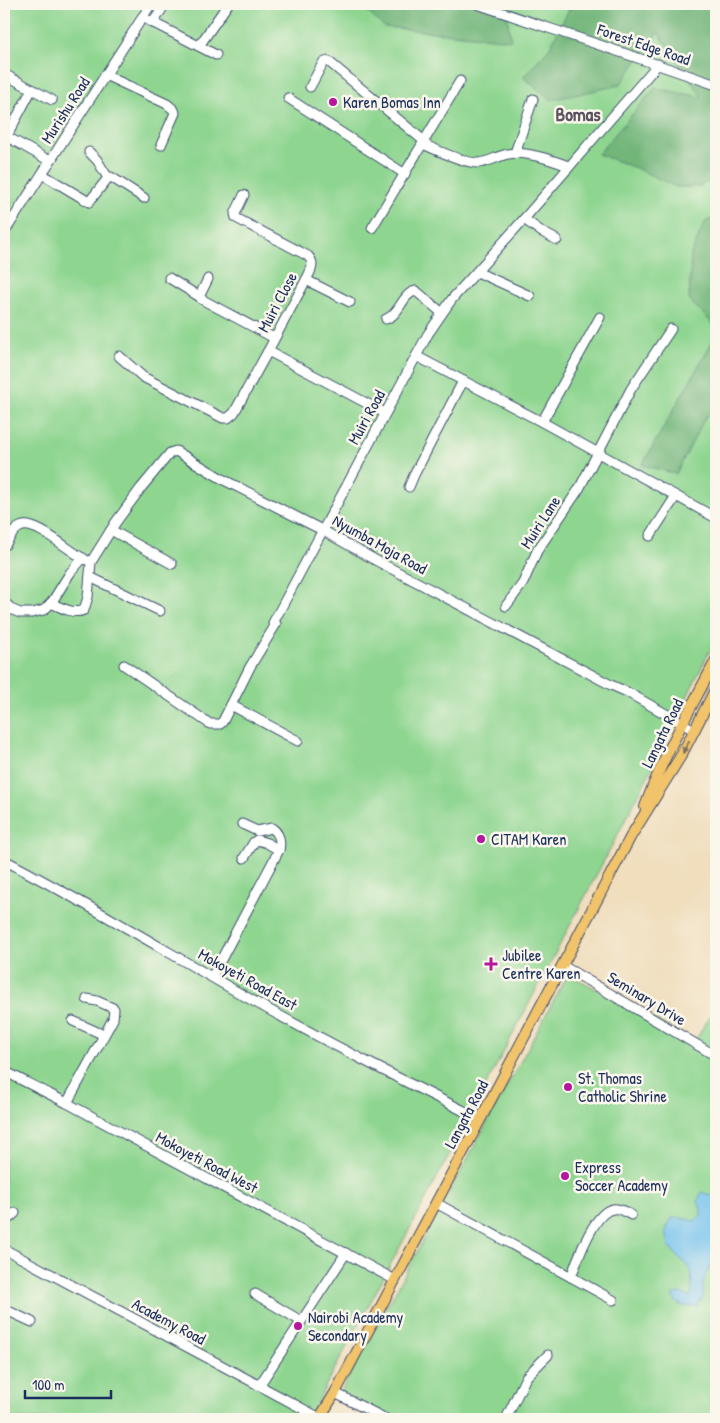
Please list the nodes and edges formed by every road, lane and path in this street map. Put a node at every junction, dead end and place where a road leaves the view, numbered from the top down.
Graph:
1 (151, 4) edge
2 (165, 4) edge
3 (228, 4) edge
4 (477, 4) edge
5 (142, 17) junction
6 (153, 23) junction
7 (199, 46) junction
8 (216, 55) dead end
9 (658, 64) junction
10 (4, 74) edge
11 (105, 75) junction
12 (460, 81) dead end
13 (716, 84) edge
14 (310, 87) dead end
15 (32, 89) junction
16 (288, 98) dead end
17 (52, 100) dead end
18 (533, 100) dead end
19 (5, 136) edge
20 (423, 143) junction
21 (161, 145) dead end
22 (89, 152) dead end
23 (516, 153) junction
24 (50, 161) junction
25 (568, 166) junction
26 (42, 174) junction
27 (405, 174) junction
28 (108, 178) junction
29 (244, 195) dead end
30 (144, 198) dead end
31 (524, 219) junction
32 (372, 228) dead end
33 (4, 233) edge
34 (557, 240) dead end
35 (477, 272) junction
36 (169, 278) dead end
37 (208, 279) dead end
38 (306, 280) junction
39 (530, 296) dead end
40 (200, 297) junction
41 (350, 302) dead end
42 (441, 312) junction
43 (600, 317) dead end
44 (386, 319) dead end
45 (671, 329) dead end
46 (274, 338) junction
47 (268, 351) junction
48 (119, 356) dead end
49 (416, 356) junction
50 (463, 381) junction
51 (385, 413) junction
52 (542, 422) junction
53 (597, 452) junction
54 (409, 487) dead end
55 (676, 496) junction
56 (716, 518) edge
57 (111, 530) junction
58 (322, 530) junction
59 (650, 536) dead end
60 (5, 546) dead end
61 (87, 560) junction
62 (172, 564) dead end
63 (90, 577) junction
64 (4, 602) edge
65 (51, 604) junction
66 (506, 606) dead end
67 (160, 611) dead end
68 (716, 660) edge
69 (124, 664) dead end
70 (716, 688) edge
71 (231, 705) junction
72 (682, 723) junction
73 (694, 730) junction
74 (298, 741) dead end
75 (639, 823) junction
76 (242, 824) dead end
77 (279, 850) junction
78 (244, 858) dead end
79 (4, 860) edge
80 (563, 966) junction
81 (212, 977) junction
82 (88, 999) dead end
83 (73, 1021) dead end
84 (104, 1036) junction
85 (716, 1056) edge
86 (4, 1071) edge
87 (67, 1103) junction
88 (480, 1119) junction
89 (436, 1203) junction
90 (15, 1213) dead end
91 (631, 1215) dead end
92 (4, 1226) edge
93 (4, 1249) edge
94 (346, 1254) junction
95 (571, 1277) junction
96 (395, 1280) junction
97 (255, 1294) dead end
98 (613, 1300) dead end
99 (4, 1309) edge
100 (301, 1321) junction
101 (32, 1322) dead end
102 (548, 1355) dead end
103 (259, 1386) junction
104 (335, 1393) junction
105 (320, 1419) edge
106 (386, 1419) edge
107 (506, 1419) edge

1 - 5 street, Murishu Road
2 - 6 street
3 - 7 street
4 - 9 street, Forest Edge Road
5 - 6 street
5 - 11 street, Murishu Road
6 - 7 street
7 - 8 street
9 - 13 street, Forest Edge Road
9 - 25 street, Muiri Road
10 - 15 street
11 - 21 street
11 - 24 street, Murishu Road
12 - 20 street
14 - 20 street
15 - 17 street
15 - 19 street
16 - 27 street
18 - 23 street
19 - 24 street
20 - 23 street
20 - 27 street
22 - 28 street
23 - 25 street
24 - 26 street, Murishu Road
25 - 31 street, Muiri Road
26 - 28 street
26 - 33 street, Murishu Road
27 - 32 street
28 - 30 street
29 - 38 street, Muiri Close
31 - 34 street
31 - 35 street, Muiri Road
35 - 39 street
35 - 42 street, Muiri Road
36 - 40 street
37 - 40 street
38 - 41 street
38 - 46 street, Muiri Close
40 - 46 street
42 - 44 street
42 - 49 street, Muiri Road
43 - 52 street
45 - 53 street, Muiri Lane
46 - 47 street, Muiri Close
47 - 48 street, Muiri Close
47 - 51 street, Muiri Close
49 - 50 street
49 - 51 street, Muiri Road
50 - 52 street
50 - 54 street
51 - 58 street, Muiri Road
52 - 53 street
53 - 55 street
53 - 66 street, Muiri Lane
55 - 56 street
55 - 59 street
57 - 58 street, Nyumba Moja Road
57 - 61 street, Nyumba Moja Road
57 - 62 street
58 - 71 street, Muiri Road
58 - 72 street, Nyumba Moja Road
60 - 61 street
61 - 63 street
61 - 65 street, Nyumba Moja Road
63 - 65 street
63 - 67 street
64 - 65 street
68 - 72 main road, Langata Road
69 - 71 street, Muiri Road
70 - 73 main road, Langata Road
71 - 74 street
72 - 73 street, Nyumba Moja Road
72 - 75 main road, Langata Road
73 -> 75 main road, Langata Road
75 - 80 main road, Langata Road
76 - 77 street
77 - 78 street
77 - 81 street
79 - 81 street, Mokoyeti Road East
80 - 85 street, Seminary Drive
80 - 88 main road, Langata Road
81 - 88 street, Mokoyeti Road East
82 - 84 street
83 - 84 street
84 - 87 street
86 - 87 street, Mokoyeti Road West
87 - 94 street, Mokoyeti Road West
88 - 89 main road, Langata Road
89 - 95 street
89 - 96 main road, Langata Road
90 - 92 street
91 - 95 street
93 - 103 street, Academy Road
94 - 96 street, Mokoyeti Road West
94 - 100 street
95 - 98 street
96 - 104 main road, Langata Road
97 - 100 street
99 - 101 street
100 - 103 street
102 - 107 street
103 - 105 street, Academy Road
104 - 105 main road, Langata Road
104 - 106 street

